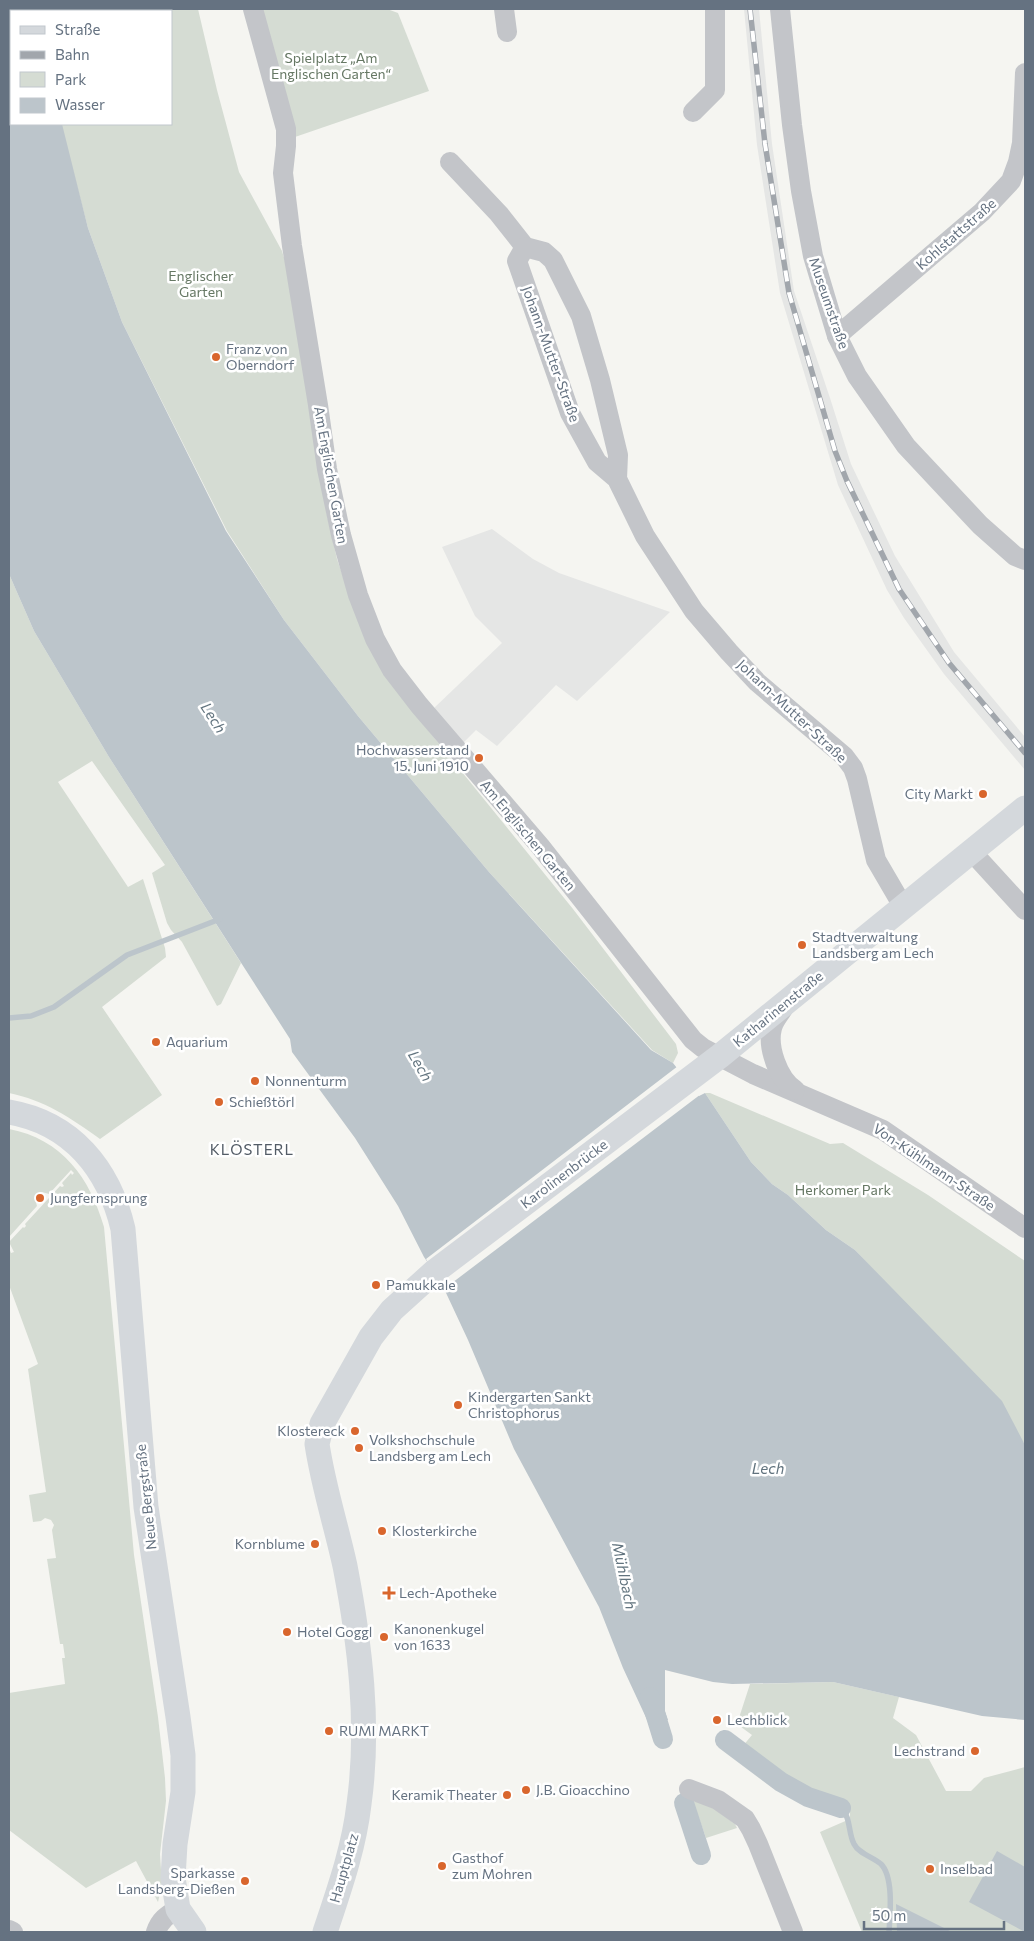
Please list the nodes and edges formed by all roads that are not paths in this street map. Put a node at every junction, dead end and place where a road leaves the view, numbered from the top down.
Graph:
1 (254, 9) edge
2 (504, 9) edge
3 (715, 9) edge
4 (780, 9) edge
5 (507, 32) dead end
6 (1025, 73) edge
7 (693, 112) dead end
8 (450, 162) dead end
9 (525, 247) junction
10 (837, 336) junction
11 (617, 479) junction
12 (1025, 560) edge
13 (1025, 808) edge
14 (972, 852) junction
15 (904, 908) junction
16 (1025, 910) edge
17 (788, 1002) junction
18 (720, 1056) junction
19 (693, 1076) joint
20 (812, 1100) junction
21 (9, 1112) edge
22 (1025, 1228) edge
23 (689, 1789) dead end
24 (360, 1804) joint
25 (178, 1909) junction
26 (9, 1930) edge
27 (13, 1932) edge
28 (156, 1932) edge
29 (194, 1932) edge
30 (325, 1932) edge
31 (794, 1932) edge

1 - 18 street, Am Englischen Garten
2 - 5 street
3 - 7 street
4 - 10 street, Museumstraße
6 - 10 street, Kohlstattstraße
8 - 9 street
9 - 11 street, Johann-Mutter-Straße
9 - 11 street, Johann-Mutter-Straße
10 - 12 street, Museumstraße
11 - 15 street, Johann-Mutter-Straße
13 - 14 main road, Katharinenstraße
14 - 15 main road, Katharinenstraße
14 - 16 street
15 - 17 main road, Katharinenstraße
17 - 18 main road, Katharinenstraße
17 - 20 street, Von-Kühlmann-Straße
18 - 19 main road, Katharinenstraße
18 - 20 street, Von-Kühlmann-Straße
19 - 24 main road, Karolinenbrücke
20 - 22 street, Von-Kühlmann-Straße
21 - 25 main road, Neue Bergstraße
23 - 31 street
24 - 30 main road, Hauptplatz
25 - 28 street
25 - 29 main road, Neue Bergstraße
26 - 27 street

